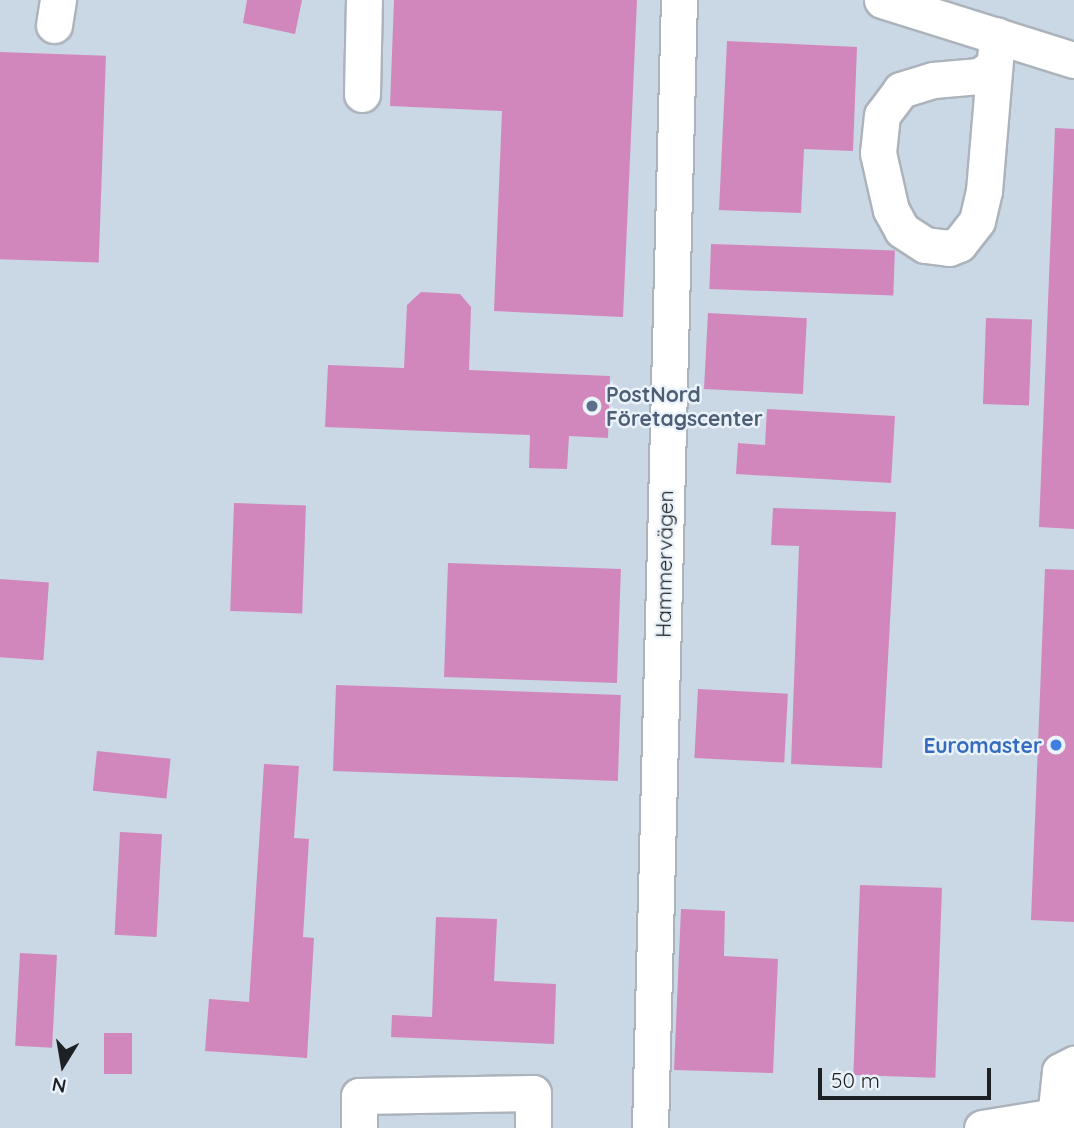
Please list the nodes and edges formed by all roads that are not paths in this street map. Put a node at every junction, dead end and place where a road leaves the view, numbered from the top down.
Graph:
1 (365, 0) edge
2 (679, 0) edge
3 (882, 0) edge
4 (996, 51) junction
5 (1074, 60) edge
6 (362, 94) dead end
7 (1074, 1065) edge
8 (1064, 1116) edge
9 (359, 1128) edge
10 (533, 1128) edge
11 (650, 1128) edge
12 (982, 1128) edge

1 - 6 street
2 - 11 street, Hammervägen
3 - 4 street
4 - 4 street
4 - 5 street
7 - 8 street
8 - 12 street
9 - 10 street

